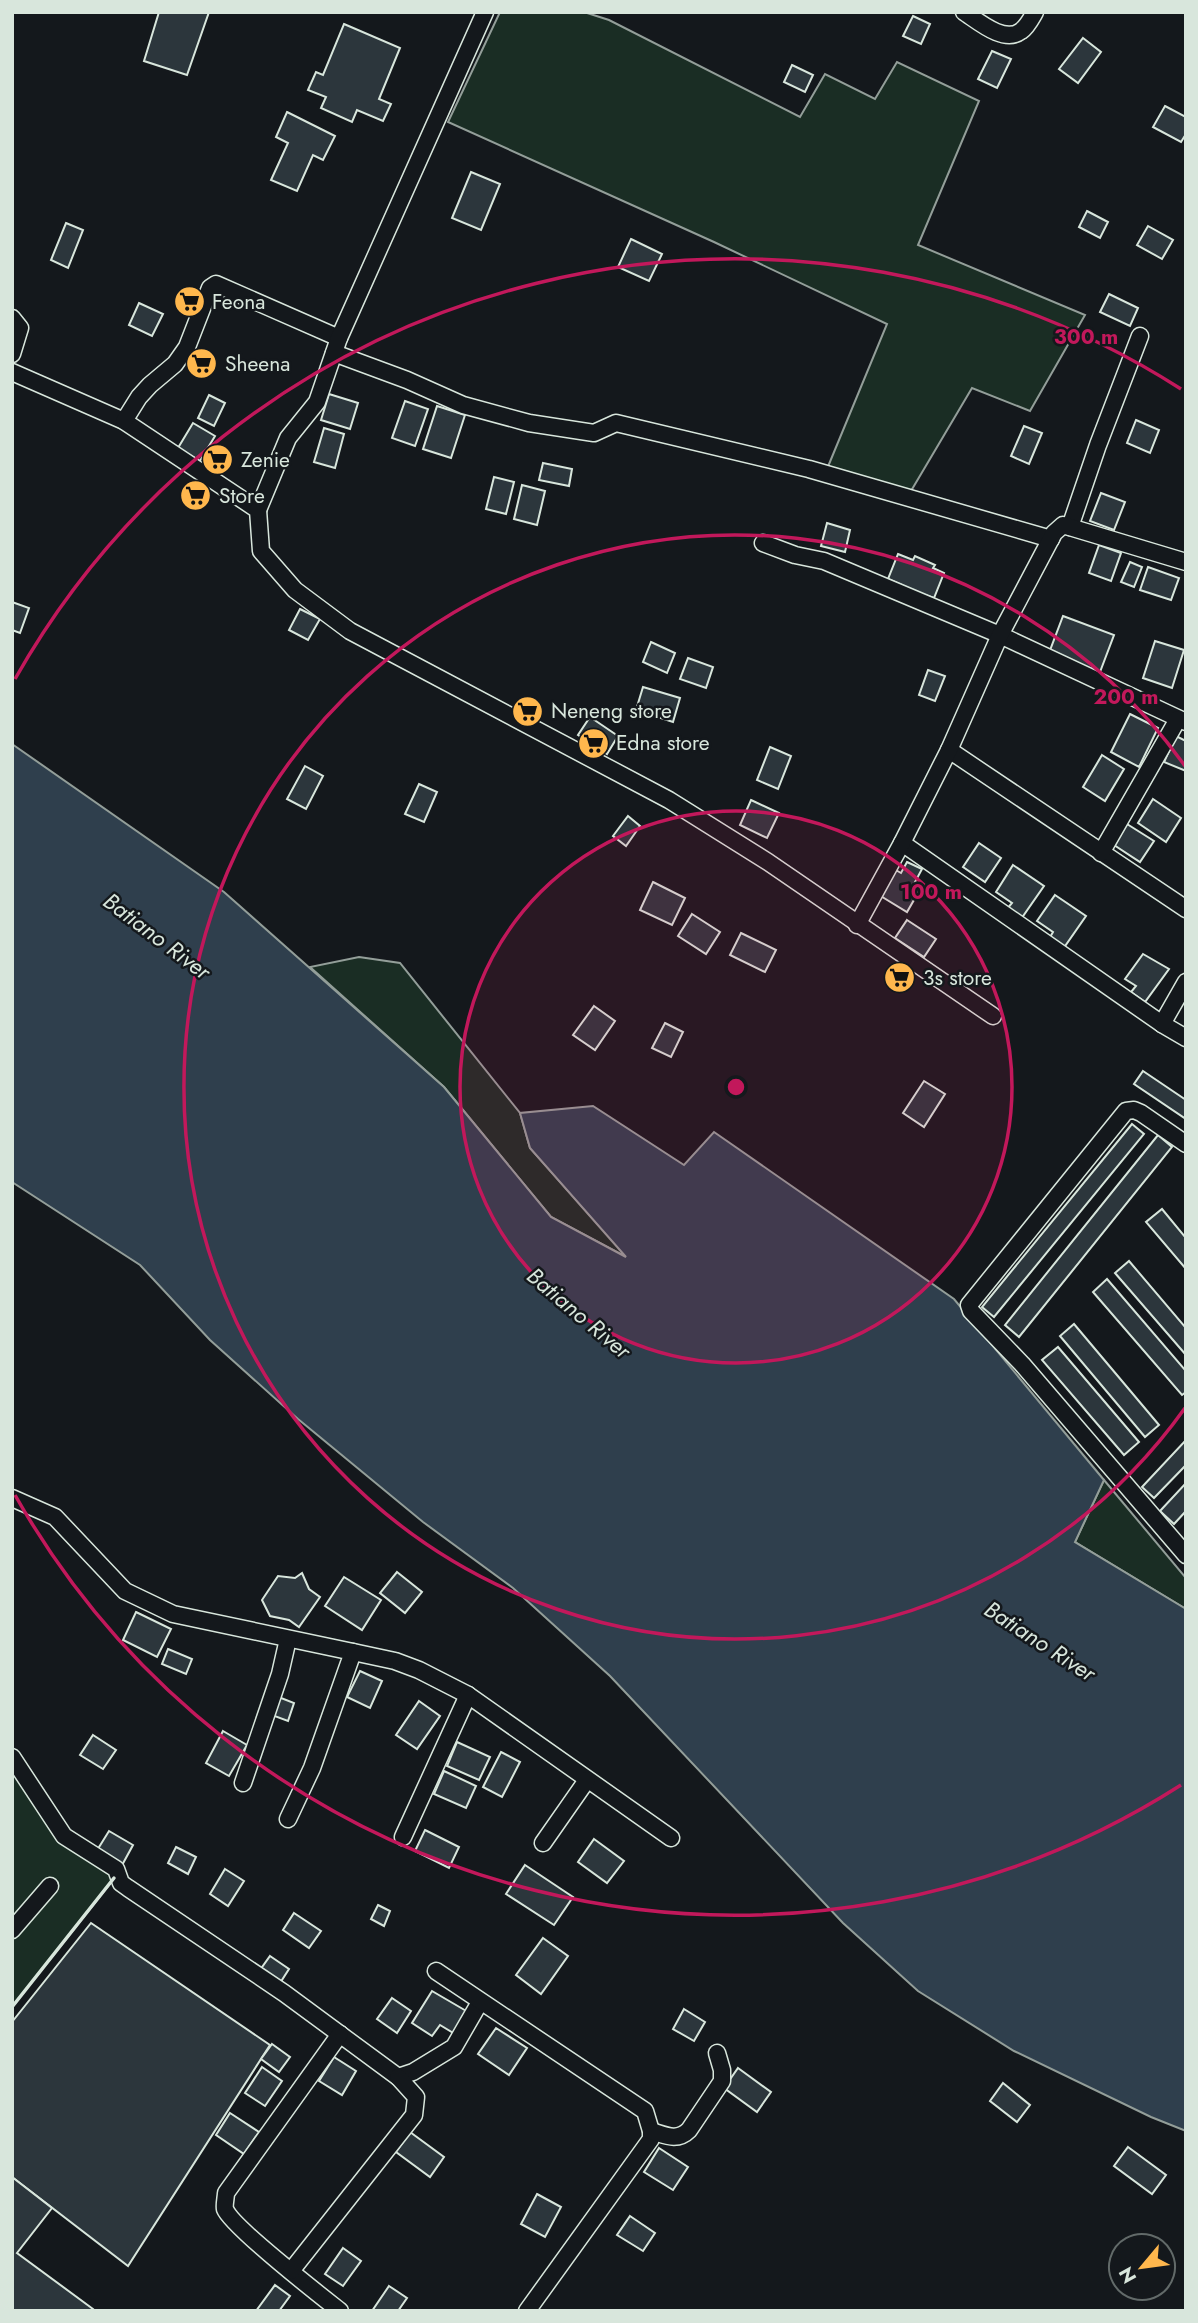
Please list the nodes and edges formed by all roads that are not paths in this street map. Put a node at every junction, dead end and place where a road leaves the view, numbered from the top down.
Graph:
1 (485, 12) edge
2 (964, 12) edge
3 (1035, 12) edge
4 (12, 318) edge
5 (1140, 336) dead end
6 (337, 345) junction
7 (12, 354) edge
8 (12, 372) edge
9 (124, 421) junction
10 (258, 510) junction
11 (1070, 527) junction
12 (1051, 539) junction
13 (763, 543) dead end
14 (1186, 562) edge
15 (1000, 635) junction
16 (1182, 721) edge
17 (949, 750) junction
18 (902, 843) junction
19 (1101, 853) junction
20 (1186, 909) edge
21 (857, 925) junction
22 (1186, 982) edge
23 (993, 1016) dead end
24 (1161, 1024) junction
25 (1186, 1038) edge
26 (1186, 1144) edge
27 (12, 1498) edge
28 (1186, 1555) edge
29 (288, 1639) junction
30 (353, 1652) junction
31 (468, 1695) junction
32 (12, 1757) edge
33 (587, 1780) junction
34 (243, 1783) dead end
35 (289, 1819) dead end
36 (403, 1837) dead end
37 (671, 1838) dead end
38 (543, 1843) dead end
39 (50, 1886) dead end
40 (13, 1929) edge
41 (436, 1971) dead end
42 (480, 2002) junction
43 (340, 2034) junction
44 (717, 2053) dead end
45 (398, 2077) junction
46 (651, 2131) junction
47 (291, 2272) junction
48 (340, 2311) edge
49 (527, 2311) edge

1 - 6 street
2 - 3 street
4 - 7 street
5 - 11 street
6 - 9 street
6 - 10 street
6 - 12 street
8 - 9 street
9 - 10 street
10 - 21 street
11 - 12 street
11 - 14 street
12 - 15 street
13 - 15 street
15 - 16 street
15 - 17 street
16 - 19 street
17 - 18 street
17 - 19 street
18 - 21 street
18 - 24 street
19 - 20 street
21 - 23 street
22 - 24 street
24 - 25 street
26 - 28 street
27 - 29 street
29 - 30 street
29 - 34 street
30 - 31 street
30 - 35 street
31 - 33 street
31 - 36 street
32 - 43 street
33 - 37 street
33 - 38 street
39 - 40 street
41 - 42 street
42 - 45 street
42 - 46 street
43 - 45 street
43 - 47 street
44 - 46 street
45 - 47 street
46 - 49 street
47 - 48 street

